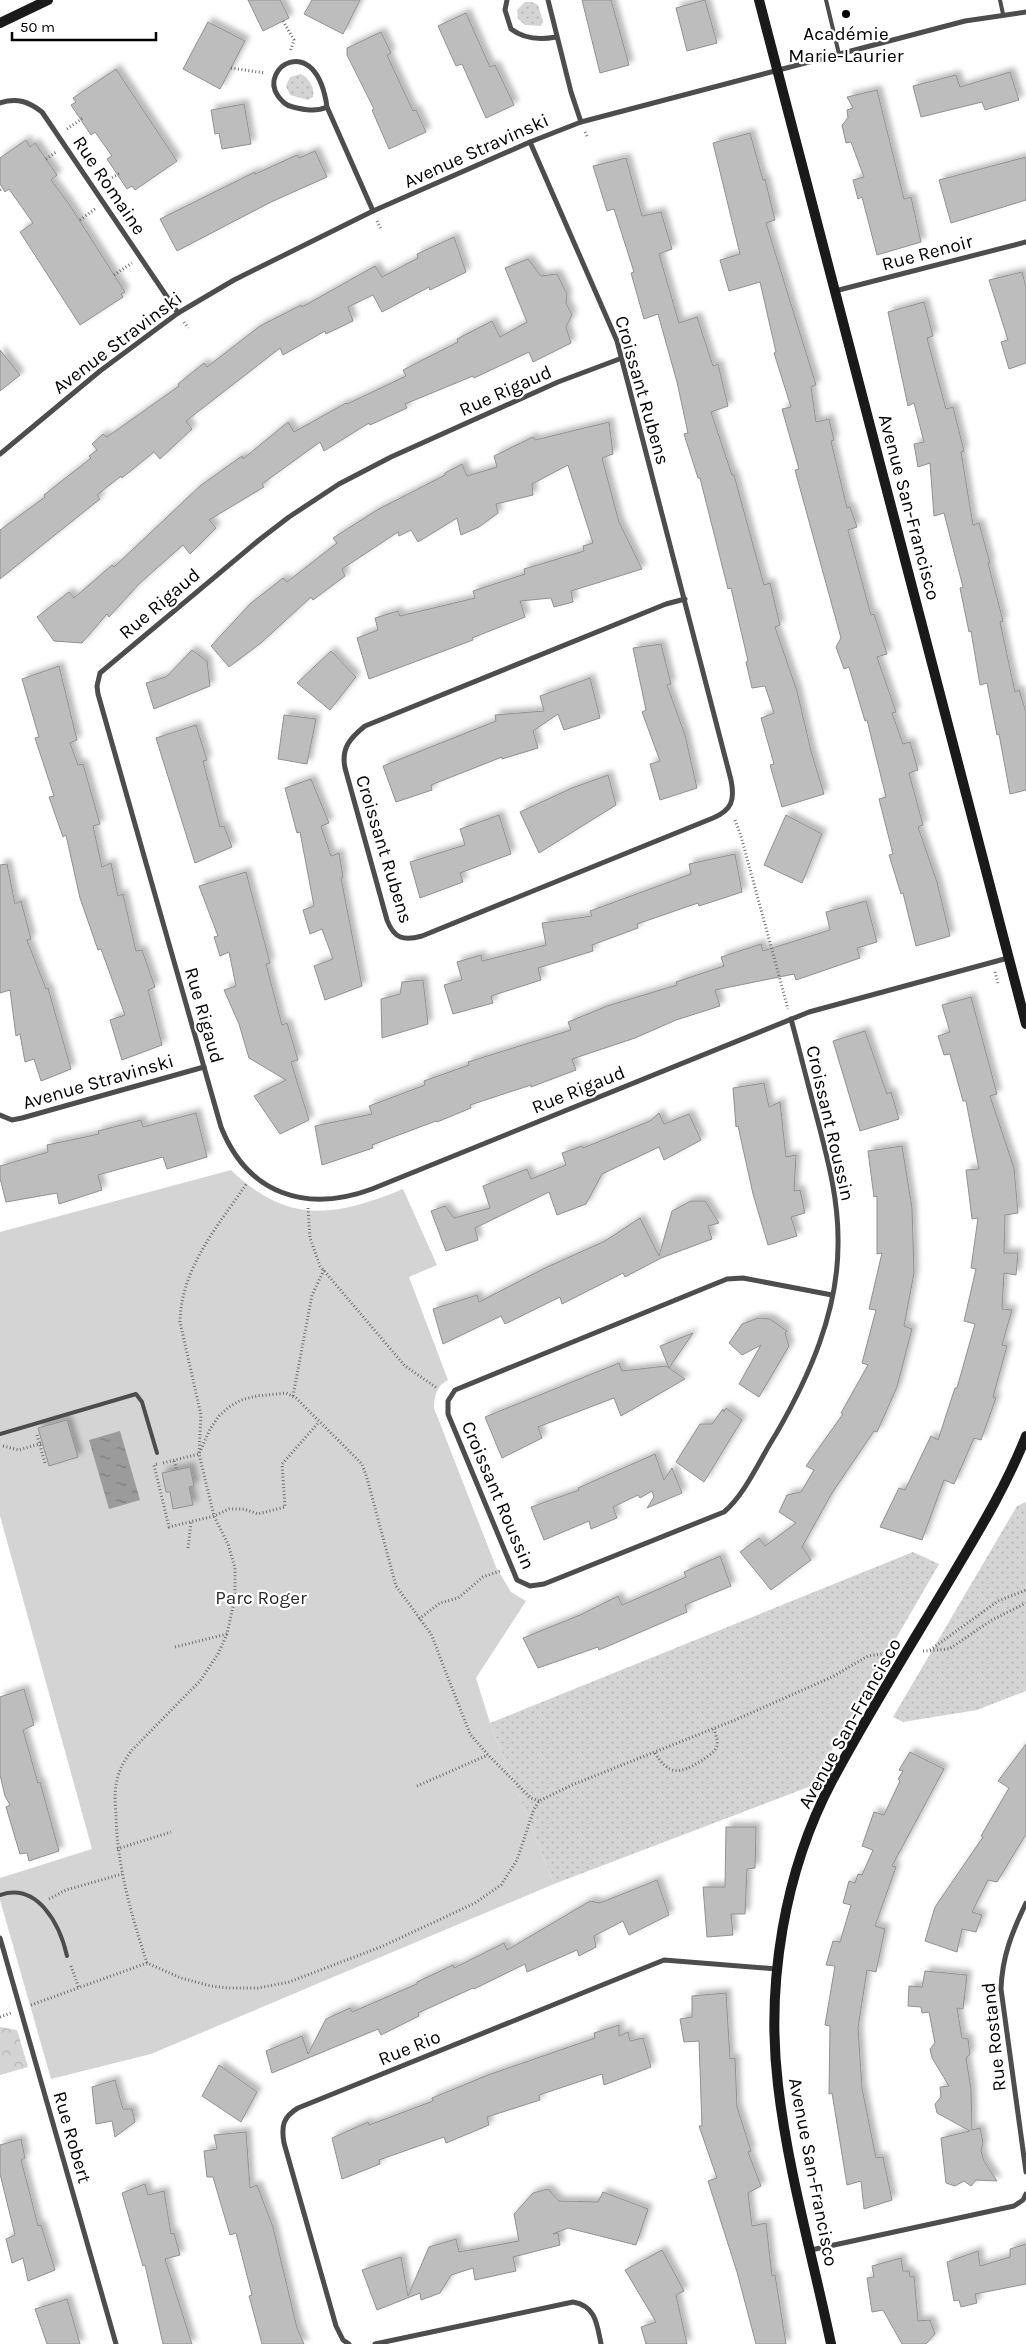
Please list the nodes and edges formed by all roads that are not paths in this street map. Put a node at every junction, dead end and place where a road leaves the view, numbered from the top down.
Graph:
1 (48, 0) edge
2 (508, 0) edge
3 (548, 0) edge
4 (759, 0) edge
5 (826, 0) edge
6 (1000, 0) edge
7 (1026, 12) edge
8 (1004, 14) junction
9 (0, 23) edge
10 (556, 37) junction
11 (839, 54) junction
12 (777, 71) junction
13 (0, 103) edge
14 (327, 107) junction
15 (581, 122) junction
16 (530, 142) junction
17 (373, 211) junction
18 (1026, 242) edge
19 (835, 291) junction
20 (178, 313) junction
21 (622, 358) junction
22 (0, 454) edge
23 (685, 599) junction
24 (1009, 958) junction
25 (791, 1019) junction
26 (1026, 1024) edge
27 (204, 1067) junction
28 (0, 1115) edge
29 (832, 1295) junction
30 (0, 1434) edge
31 (1026, 1436) edge
32 (157, 1453) dead end
33 (0, 1895) edge
34 (1026, 1903) edge
35 (0, 1938) edge
36 (67, 1956) road end
37 (777, 1969) junction
38 (1026, 2172) edge
39 (1026, 2194) edge
40 (811, 2250) junction
41 (116, 2344) edge
42 (349, 2344) edge
43 (375, 2344) edge
44 (601, 2344) edge
45 (831, 2344) edge

1 - 9 street
2 - 10 street
3 - 10 street
4 - 12 street, Avenue San-Francisco
5 - 11 lane
6 - 8 lane
7 - 8 street, Avenue Stravinski
8 - 11 street, Avenue Stravinski
10 - 15 street
11 - 12 street, Avenue Stravinski
12 - 15 street, Avenue Stravinski
12 - 19 street, Avenue San-Francisco
13 - 20 street, Rue Romaine
14 - 14 street
14 - 17 street
15 - 16 street, Avenue Stravinski
16 - 17 street, Avenue Stravinski
16 - 21 street, Croissant Rubens
17 - 20 street, Avenue Stravinski
18 - 19 street, Rue Renoir
19 - 24 street, Avenue San-Francisco
20 - 22 street, Avenue Stravinski
21 - 23 street, Croissant Rubens
21 - 27 street, Rue Rigaud
23 - 23 street, Croissant Rubens
24 - 25 street, Rue Rigaud
24 - 26 street, Avenue San-Francisco
25 - 27 street, Rue Rigaud
25 - 29 street, Croissant Roussin
27 - 28 street, Avenue Stravinski
29 - 29 street, Croissant Roussin
30 - 32 lane
31 - 37 street, Avenue San-Francisco
33 - 36 lane
34 - 38 street, Rue Rostand
35 - 41 street, Rue Robert
37 - 40 street, Avenue San-Francisco
37 - 42 street, Rue Rio
39 - 40 street
40 - 45 street, Avenue San-Francisco
43 - 44 street

